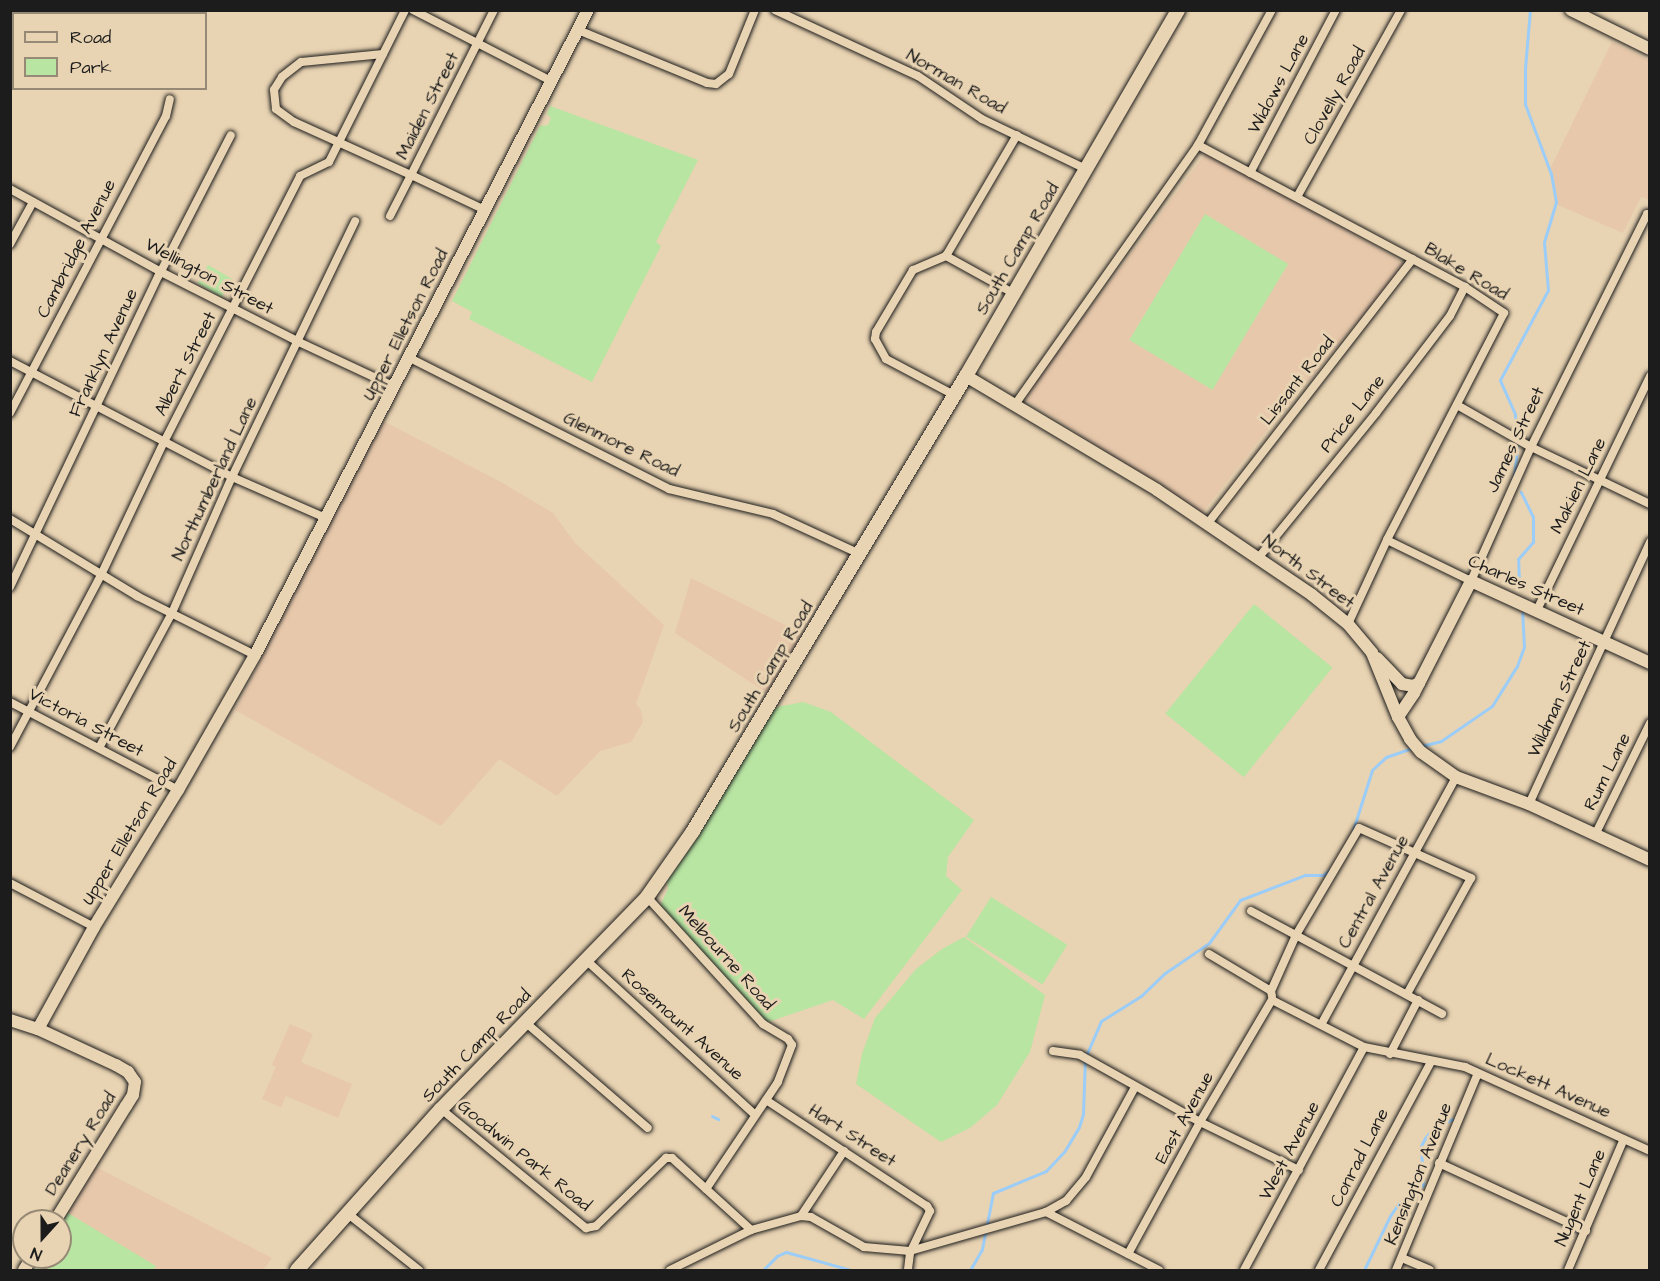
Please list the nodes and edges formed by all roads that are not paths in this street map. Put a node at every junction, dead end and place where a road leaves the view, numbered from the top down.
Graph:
1 (405, 10) edge
2 (413, 10) edge
3 (494, 10) edge
4 (588, 10) edge
5 (755, 10) edge
6 (775, 10) edge
7 (1178, 10) edge
8 (1272, 10) edge
9 (1336, 10) edge
10 (1401, 10) edge
11 (1571, 10) edge
12 (1589, 14) edge
13 (578, 30) junction
14 (477, 46) junction
15 (1650, 49) edge
16 (383, 54) junction
17 (553, 82) junction
18 (170, 99) dead end
19 (231, 135) dead end
20 (1017, 135) junction
21 (341, 142) junction
22 (1198, 145) junction
23 (1086, 169) junction
24 (1250, 173) junction
25 (411, 175) junction
26 (10, 189) edge
27 (1297, 197) junction
28 (33, 202) junction
29 (486, 210) junction
30 (1649, 214) edge
31 (390, 216) dead end
32 (355, 221) dead end
33 (101, 237) junction
34 (10, 244) edge
35 (946, 256) junction
36 (1413, 259) junction
37 (161, 272) junction
38 (1465, 287) junction
39 (1013, 293) junction
40 (233, 309) junction
41 (299, 342) junction
42 (410, 358) junction
43 (10, 361) edge
44 (33, 372) junction
45 (966, 376) junction
46 (1650, 376) edge
47 (395, 387) junction
48 (954, 395) junction
49 (1457, 405) junction
50 (98, 406) junction
51 (1014, 406) junction
52 (10, 413) edge
53 (164, 442) junction
54 (1531, 447) junction
55 (232, 477) junction
56 (1600, 480) junction
57 (1650, 504) edge
58 (326, 518) junction
59 (10, 519) edge
60 (1208, 523) junction
61 (38, 534) junction
62 (1388, 540) junction
63 (1650, 542) edge
64 (860, 554) junction
65 (1259, 557) junction
66 (101, 575) junction
67 (1471, 581) junction
68 (10, 587) edge
69 (1537, 610) junction
70 (171, 615) junction
71 (1348, 624) junction
72 (1604, 641) junction
73 (1372, 653) junction
74 (255, 655) junction
75 (1650, 663) edge
76 (1419, 683) junction
77 (10, 702) edge
78 (31, 712) junction
79 (1398, 717) junction
80 (1650, 723) edge
81 (10, 747) edge
82 (99, 748) junction
83 (1456, 777) junction
84 (178, 790) junction
85 (1529, 804) junction
86 (1595, 835) junction
87 (1414, 853) junction
88 (1650, 860) edge
89 (10, 883) edge
90 (647, 897) junction
91 (1251, 911) dead end
92 (94, 927) junction
93 (1296, 935) junction
94 (1209, 954) dead end
95 (586, 960) junction
96 (1353, 966) junction
97 (1407, 994) junction
98 (1271, 995) junction
99 (1418, 1000) junction
100 (1442, 1014) dead end
101 (10, 1020) edge
102 (525, 1022) junction
103 (1322, 1023) junction
104 (38, 1029) junction
105 (1364, 1047) junction
106 (1053, 1051) dead end
107 (1390, 1054) junction
108 (1431, 1062) junction
109 (1478, 1073) junction
110 (1135, 1087) junction
111 (766, 1100) junction
112 (441, 1109) junction
113 (754, 1114) junction
114 (1200, 1122) junction
115 (648, 1128) dead end
116 (1624, 1139) junction
117 (844, 1151) junction
118 (1650, 1151) edge
119 (1439, 1163) junction
120 (1299, 1170) junction
121 (705, 1189) junction
122 (62, 1209) edge
123 (1046, 1212) junction
124 (347, 1213) junction
125 (801, 1215) junction
126 (750, 1230) junction
127 (1586, 1231) junction
128 (910, 1251) junction
129 (1128, 1254) junction
130 (1402, 1258) junction
131 (297, 1270) edge
132 (419, 1270) edge
133 (670, 1270) edge
134 (908, 1270) edge
135 (1159, 1270) edge
136 (1244, 1270) edge
137 (1319, 1270) edge
138 (1396, 1270) edge
139 (1430, 1270) edge
140 (1568, 1270) edge

1 - 16 street, Albert Street
2 - 14 street
3 - 14 street, Maiden Street
4 - 13 street, Upper Elletson Road
5 - 13 street
6 - 20 street, Norman Road
7 - 23 main road, South Camp Road
8 - 22 street
9 - 24 street, Widows Lane
10 - 27 street, Clovelly Road
11 - 12 street
12 - 15 street
13 - 17 street, Upper Elletson Road
14 - 17 street
14 - 25 street, Maiden Street
16 - 21 street, Albert Street
16 - 21 street
17 - 29 street, Upper Elletson Road
18 - 33 street, Cambridge Avenue
19 - 37 street, Franklyn Avenue
20 - 23 street, Norman Road
20 - 35 street
21 - 25 street
21 - 40 street, Albert Street
22 - 24 street, Blake Road
22 - 51 street
23 - 39 main road, South Camp Road
24 - 27 street, Blake Road
25 - 29 street, Maiden Street
25 - 31 street
26 - 28 street, Wellington Street
27 - 36 street, Blake Road
28 - 33 street, Wellington Street
28 - 34 street
29 - 42 street, Upper Elletson Road
30 - 54 street, James Street
32 - 41 street, Northumberland Lane
33 - 37 street, Wellington Street
33 - 44 street, Cambridge Avenue
35 - 39 street
35 - 48 street
36 - 38 street, Blake Road
36 - 60 street, Lissant Road
37 - 40 street, Wellington Street
37 - 50 street, Franklyn Avenue
38 - 49 street, Blake Road
38 - 65 street, Price Lane
39 - 45 main road, South Camp Road
40 - 41 street, Wellington Street
40 - 53 street, Albert Street
41 - 47 street, Wellington Street
41 - 55 street, Northumberland Lane
42 - 47 street, Upper Elletson Road
42 - 64 street, Glenmore Road
43 - 44 street
44 - 50 street
44 - 52 street, Cambridge Avenue
45 - 48 main road, South Camp Road
45 - 51 street, North Street
46 - 56 street, Makien Lane
47 - 58 street, Upper Elletson Road
48 - 64 main road, South Camp Road
49 - 54 street
49 - 62 street, Blake Road
50 - 53 street
50 - 61 street, Franklyn Avenue
51 - 60 street, North Street
53 - 55 street
53 - 66 street, Albert Street
54 - 56 street
54 - 67 street, James Street
55 - 58 street
55 - 70 street, Northumberland Lane
56 - 57 street
56 - 69 street, Makien Lane
58 - 74 street, Upper Elletson Road
59 - 61 street
60 - 65 street, North Street
61 - 66 street
61 - 68 street, Franklyn Avenue
62 - 67 street, Charles Street
62 - 71 street, Blake Road
63 - 72 street, Wildman Street
64 - 90 main road, South Camp Road
65 - 71 street, North Street
66 - 70 street
66 - 78 street, Albert Street
67 - 69 street, Charles Street
67 - 76 street, James Street
69 - 72 street, Charles Street
70 - 74 street
70 - 82 street, Northumberland Lane
71 - 73 street, North Street
72 - 75 street, Charles Street
72 - 85 street, Wildman Street
73 - 76 street
73 - 79 street, North Street
74 - 84 street, Upper Elletson Road
76 - 79 street, James Street
77 - 78 street, Victoria Street
78 - 81 street, Albert Street
78 - 82 street, Victoria Street
79 - 83 street, North Street
80 - 86 street, Rum Lane
82 - 84 street, Victoria Street
83 - 85 street, North Street
83 - 87 street, Central Avenue
84 - 92 street, Upper Elletson Road
85 - 86 street, North Street
86 - 88 street, North Street
87 - 93 street, East Avenue
87 - 96 street, Central Avenue
87 - 97 street
89 - 92 street
90 - 95 main road, South Camp Road
90 - 111 street, Melbourne Road
91 - 93 street
92 - 104 street, Upper Elletson Road
93 - 96 street
93 - 98 street, East Avenue
94 - 98 street, Lockett Avenue
95 - 102 main road, South Camp Road
95 - 113 street, Rosemount Avenue
96 - 97 street
96 - 103 street, Central Avenue
97 - 99 street
98 - 103 street, Lockett Avenue
98 - 114 street, East Avenue
99 - 100 street
99 - 107 street
101 - 104 street, Deanery Road
102 - 112 main road, South Camp Road
102 - 115 street
103 - 105 street, Lockett Avenue
104 - 122 street, Deanery Road
105 - 107 street, Lockett Avenue
105 - 120 street, West Avenue
106 - 110 street
107 - 108 street, Lockett Avenue
108 - 109 street, Lockett Avenue
108 - 137 street, Conrad Lane
109 - 116 street, Lockett Avenue
109 - 119 street, Kensington Avenue
110 - 114 street
110 - 123 street
111 - 113 street, Melbourne Road
111 - 117 street, Hart Street
112 - 121 street, Goodwin Park Road
112 - 124 main road, South Camp Road
113 - 121 street, Melbourne Road
114 - 120 street
114 - 129 street, East Avenue
116 - 118 street, Lockett Avenue
116 - 127 street, Nugent Lane
117 - 125 street
117 - 128 street, Hart Street
119 - 127 street
119 - 130 street, Kensington Avenue
120 - 136 street, West Avenue
121 - 126 street
123 - 128 street
123 - 129 street
124 - 131 main road, South Camp Road
124 - 132 street
125 - 126 street
125 - 128 street
126 - 133 street
127 - 140 street, Nugent Lane
128 - 134 street
129 - 135 street
130 - 138 street
130 - 139 street, Kensington Avenue

